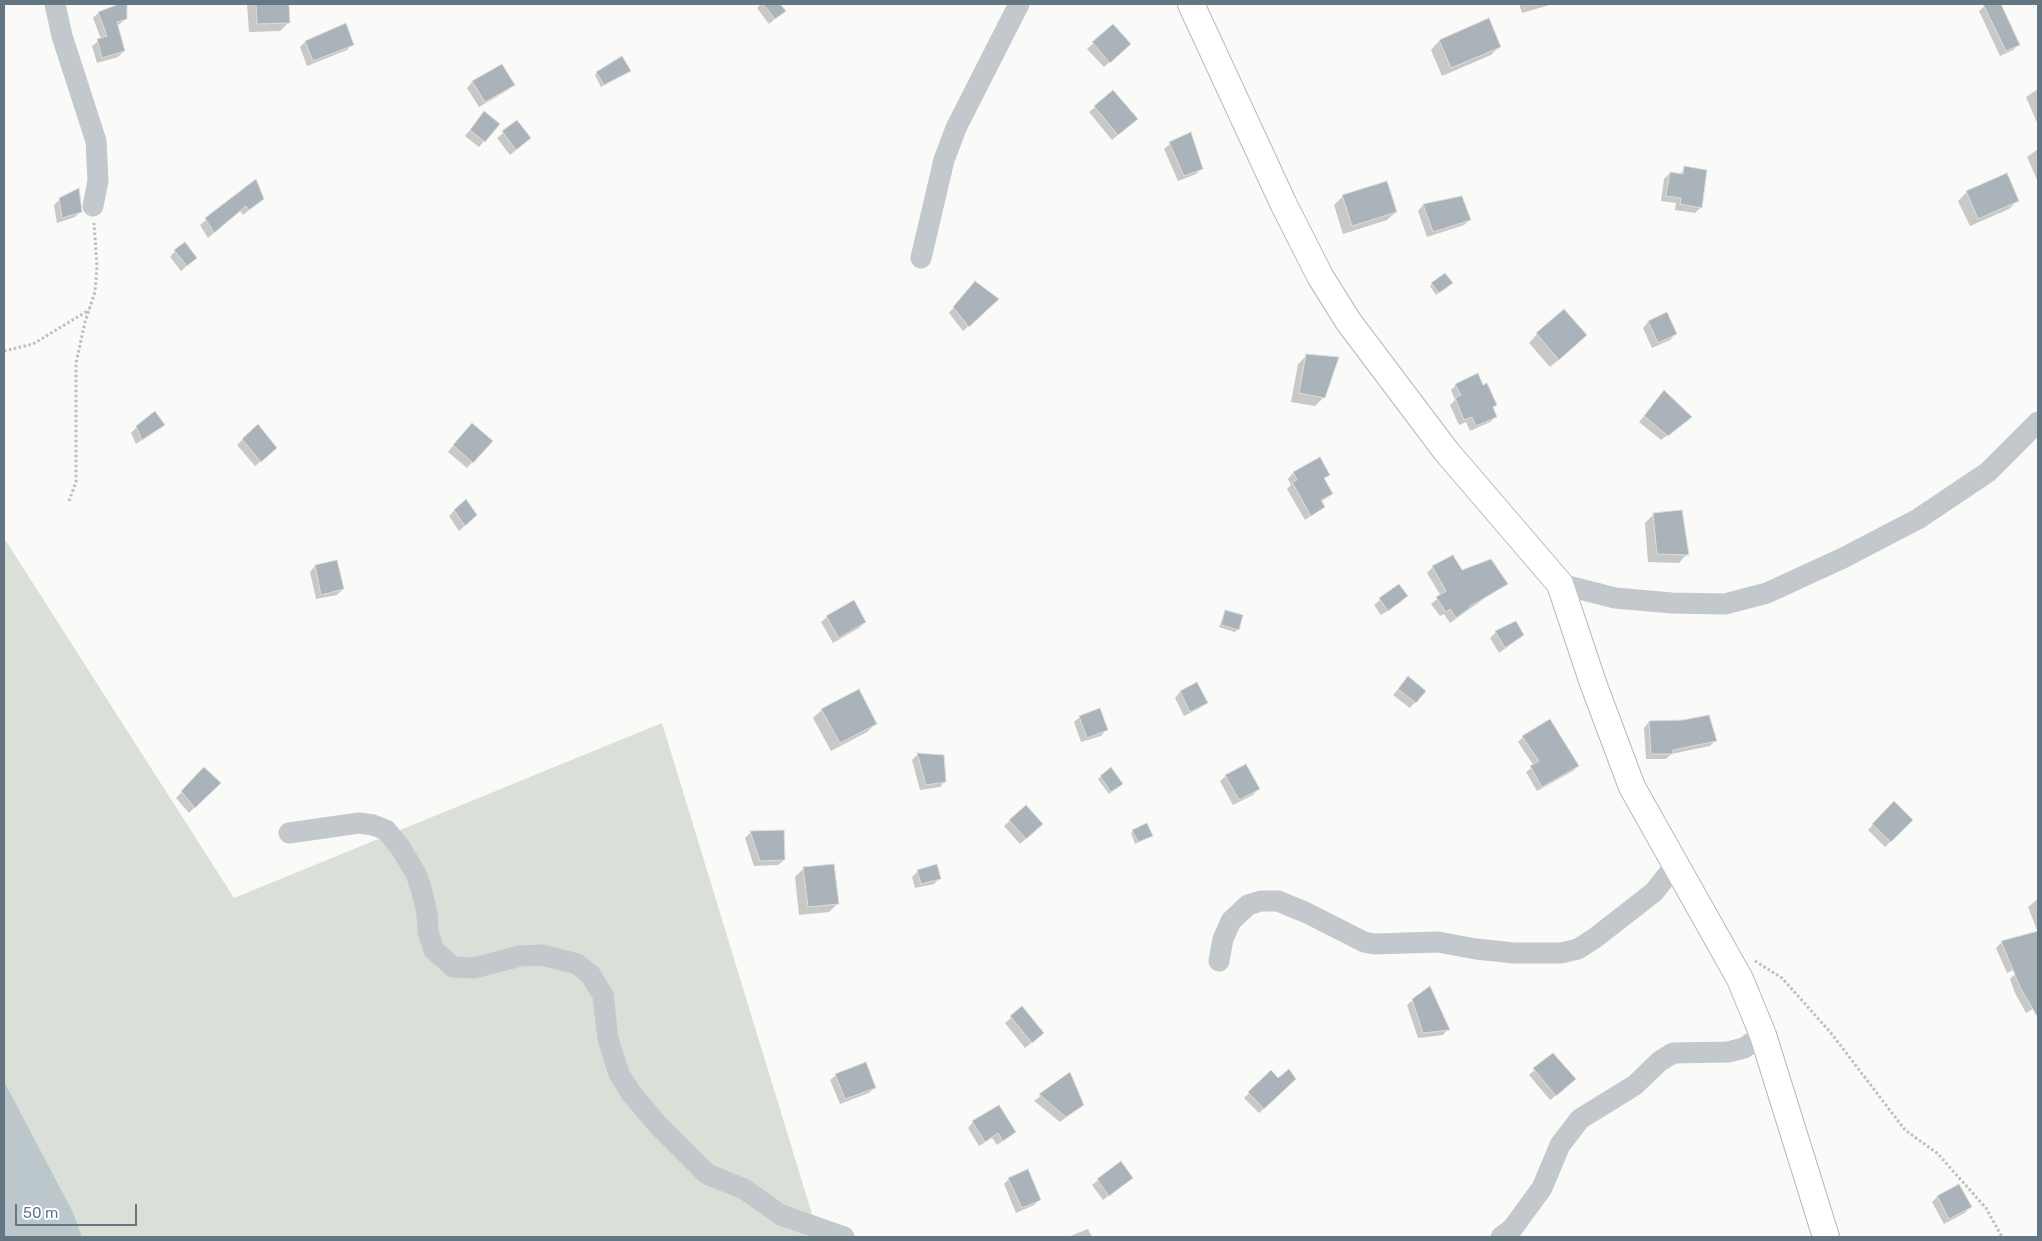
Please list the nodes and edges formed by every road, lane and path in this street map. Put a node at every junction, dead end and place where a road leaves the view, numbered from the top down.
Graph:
1 (55, 4) edge
2 (1019, 4) edge
3 (1191, 4) edge
4 (93, 206) joint
5 (921, 258) dead end
6 (89, 310) junction
7 (4, 351) edge
8 (2038, 422) edge
9 (69, 501) dead end
10 (1560, 584) junction
11 (289, 833) dead end
12 (1676, 864) junction
13 (1750, 958) dead end
14 (1219, 961) dead end
15 (1763, 1035) junction
16 (844, 1237) edge
17 (1501, 1237) edge
18 (1826, 1237) edge
19 (2002, 1237) edge

1 - 4 street
2 - 5 street
3 - 10 main road
4 - 6 path
6 - 7 path
6 - 9 path
8 - 10 street
10 - 12 main road
11 - 16 street
12 - 14 street
12 - 15 main road
13 - 19 path
15 - 17 street
15 - 18 main road

